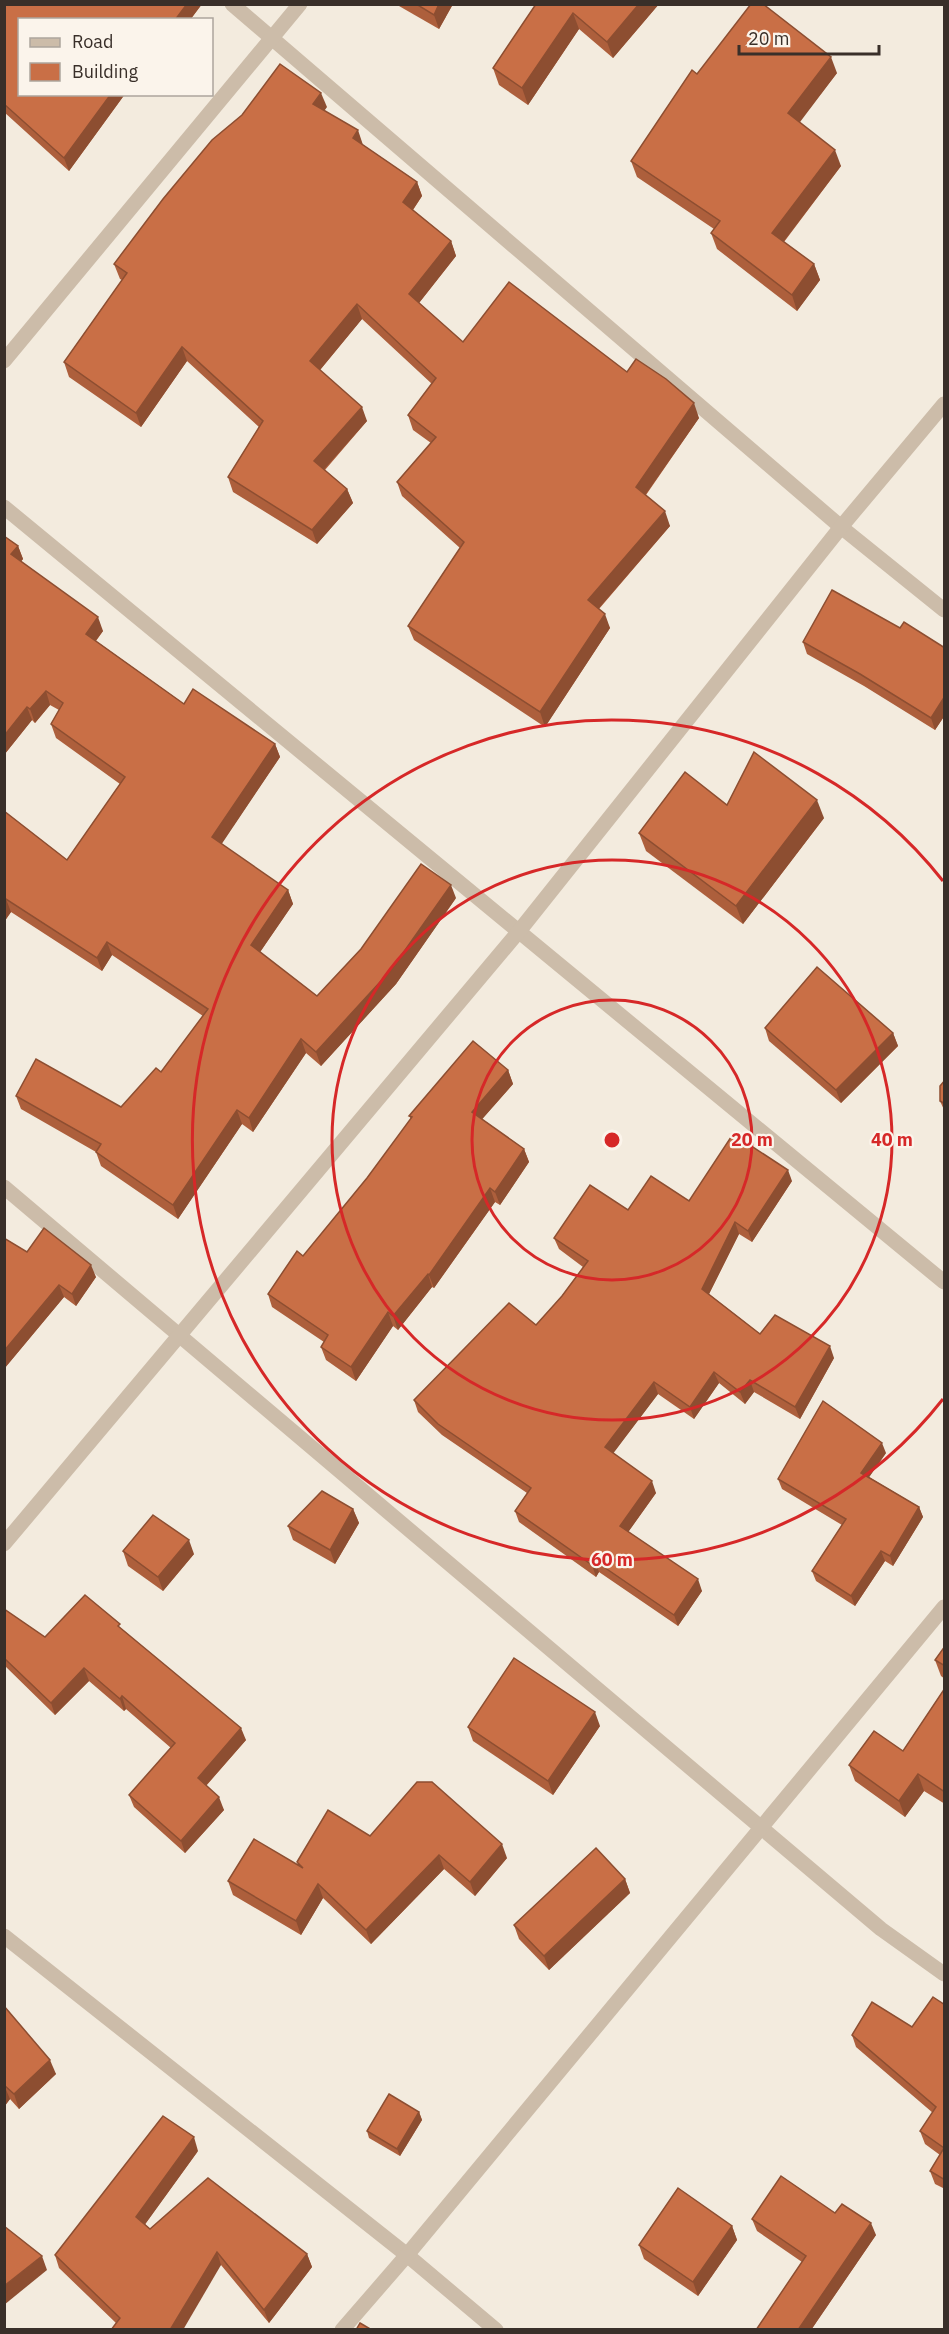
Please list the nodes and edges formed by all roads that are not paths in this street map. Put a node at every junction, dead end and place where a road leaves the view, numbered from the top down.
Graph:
1 (232, 4) edge
2 (300, 4) edge
3 (272, 38) junction
4 (4, 361) edge
5 (945, 404) edge
6 (4, 507) edge
7 (841, 527) junction
8 (945, 610) edge
9 (520, 930) junction
10 (4, 1187) edge
11 (945, 1282) edge
12 (179, 1335) junction
13 (4, 1544) edge
14 (945, 1607) edge
15 (762, 1828) junction
16 (4, 1936) edge
17 (945, 1974) edge
18 (407, 2255) junction
19 (342, 2330) edge
20 (496, 2330) edge

1 - 3 street
2 - 3 street
3 - 4 street
3 - 7 street
5 - 7 street
6 - 9 street
7 - 8 street
7 - 9 street
9 - 11 street
9 - 12 street
10 - 12 street
12 - 13 street
12 - 15 street
14 - 15 street
15 - 17 street
15 - 18 street
16 - 18 street
18 - 19 street
18 - 20 street

